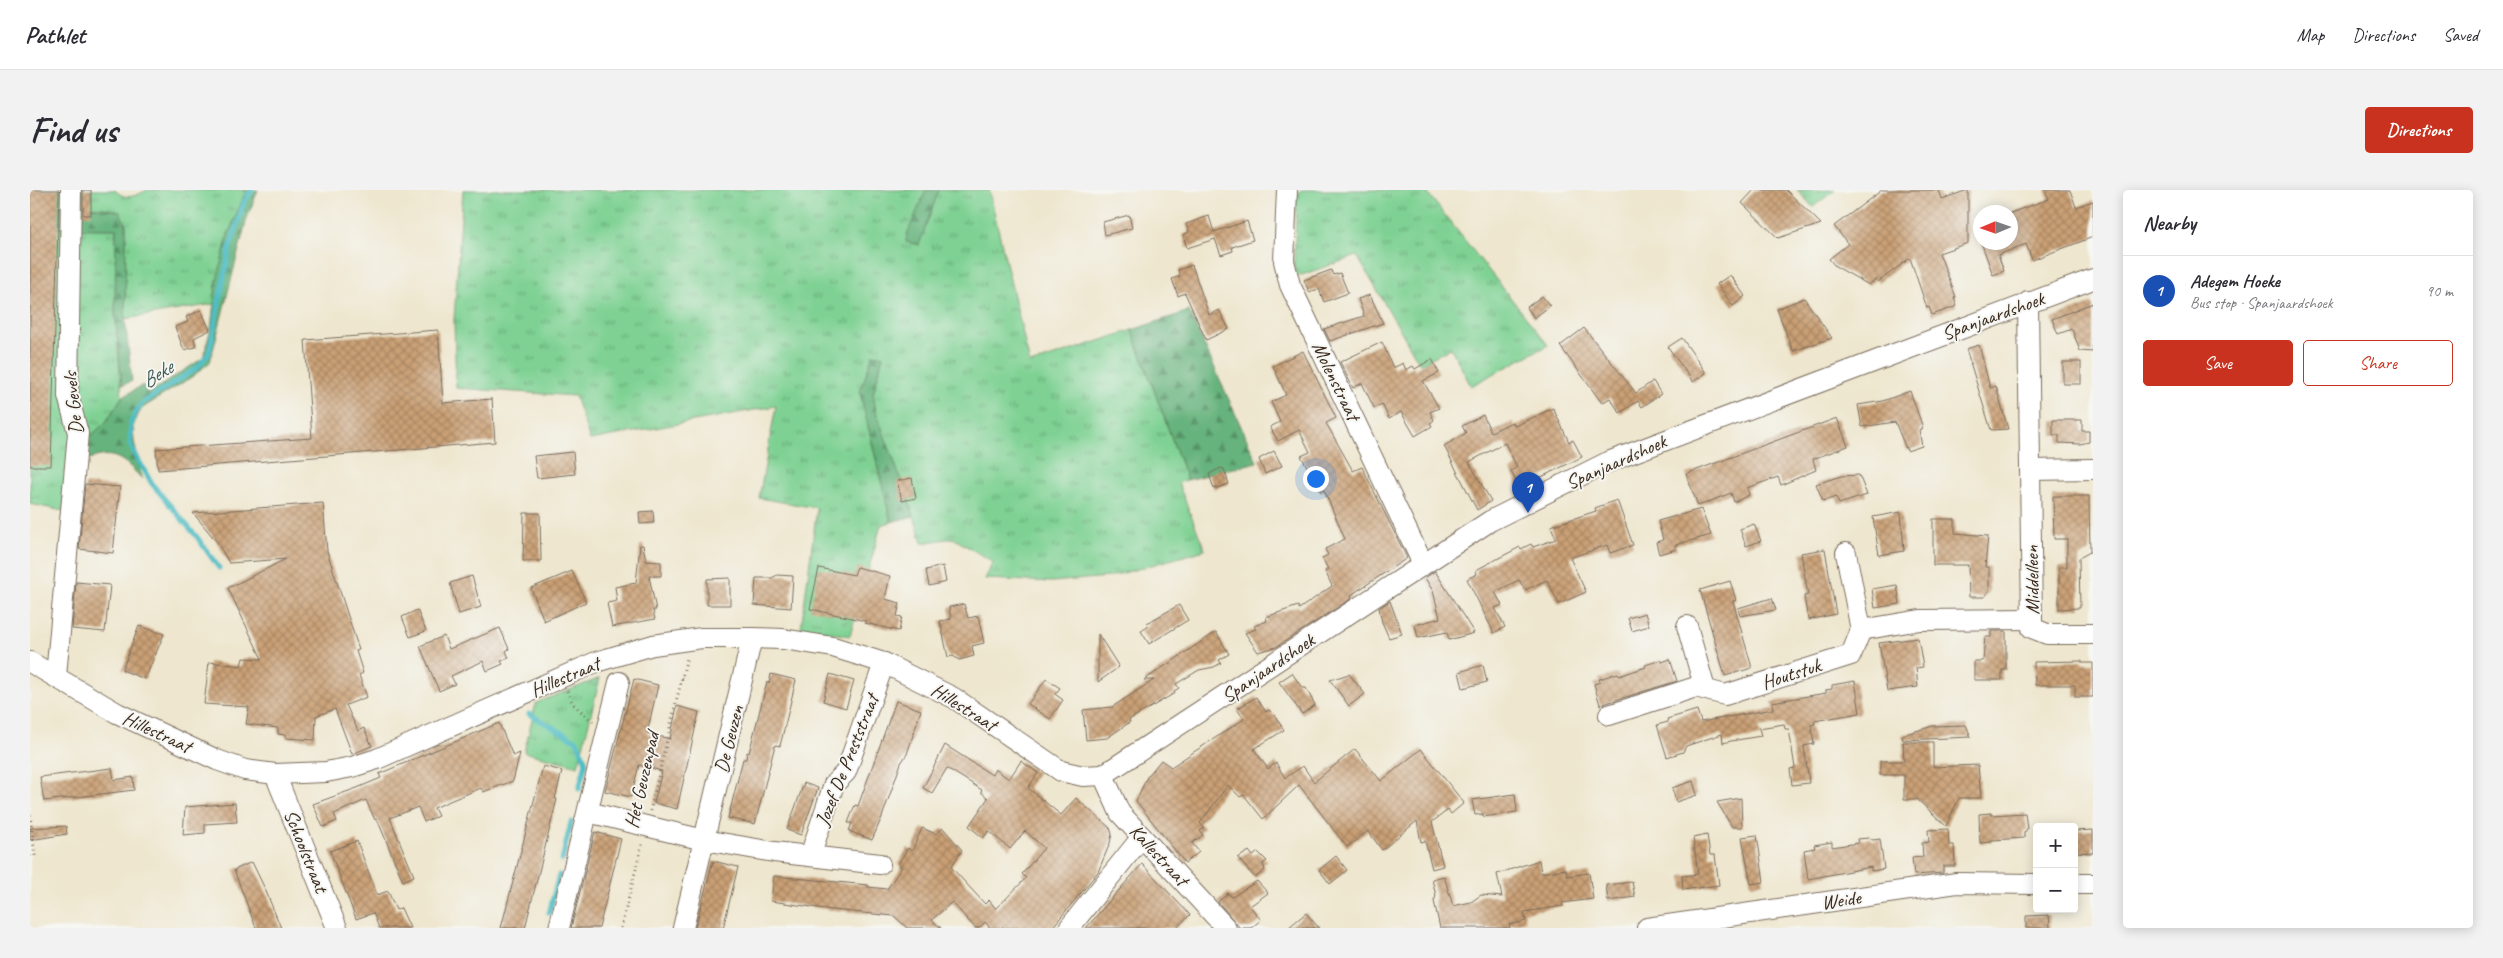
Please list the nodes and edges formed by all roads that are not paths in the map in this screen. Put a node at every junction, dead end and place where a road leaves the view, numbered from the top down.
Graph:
1 (71, 190) edge
2 (1287, 190) edge
3 (2093, 279) edge
4 (2028, 302) junction
5 (2093, 469) edge
6 (2030, 470) junction
7 (1846, 553) dead end
8 (1423, 564) junction
9 (2032, 618) junction
10 (1687, 626) dead end
11 (1861, 630) junction
12 (2093, 634) edge
13 (752, 638) junction
14 (30, 662) edge
15 (884, 664) junction
16 (56, 676) junction
17 (619, 682) dead end
18 (1705, 689) junction
19 (1609, 715) dead end
20 (275, 774) junction
21 (1104, 775) junction
22 (588, 812) junction
23 (1141, 838) junction
24 (704, 840) junction
25 (810, 856) junction
26 (880, 864) dead end
27 (2033, 884) edge
28 (2078, 884) edge
29 (2093, 884) edge
30 (337, 928) edge
31 (559, 928) edge
32 (683, 928) edge
33 (1069, 928) edge
34 (1226, 928) edge
35 (1647, 928) edge

1 - 16 street, De Gevels
2 - 8 street, Molenstraat
3 - 4 street, Spanjaardshoek
4 - 6 street, Middelleen
4 - 8 street, Spanjaardshoek
5 - 6 street
6 - 9 street, Middelleen
7 - 11 street
8 - 21 street, Spanjaardshoek
9 - 11 street
9 - 12 street, Middelleen
10 - 18 street
11 - 18 street, Houtstuk
13 - 15 street, Hillestraat
13 - 20 street, Hillestraat
13 - 24 street, De Geuzen
14 - 16 street, Hillestraat
15 - 21 street, Hillestraat
15 - 25 street, Jozef De Preststraat
16 - 20 street, Hillestraat
17 - 22 street
18 - 19 street, Houtstuk
20 - 30 street, Schoolstraat
21 - 23 street, Kallestraat
22 - 24 street
22 - 31 street
23 - 33 street
23 - 34 street, Kallestraat
24 - 25 street, Jozef De Preststraat
24 - 32 street, De Geuzen
25 - 26 street, Jozef De Preststraat
27 - 35 street, Weide
28 - 29 street

